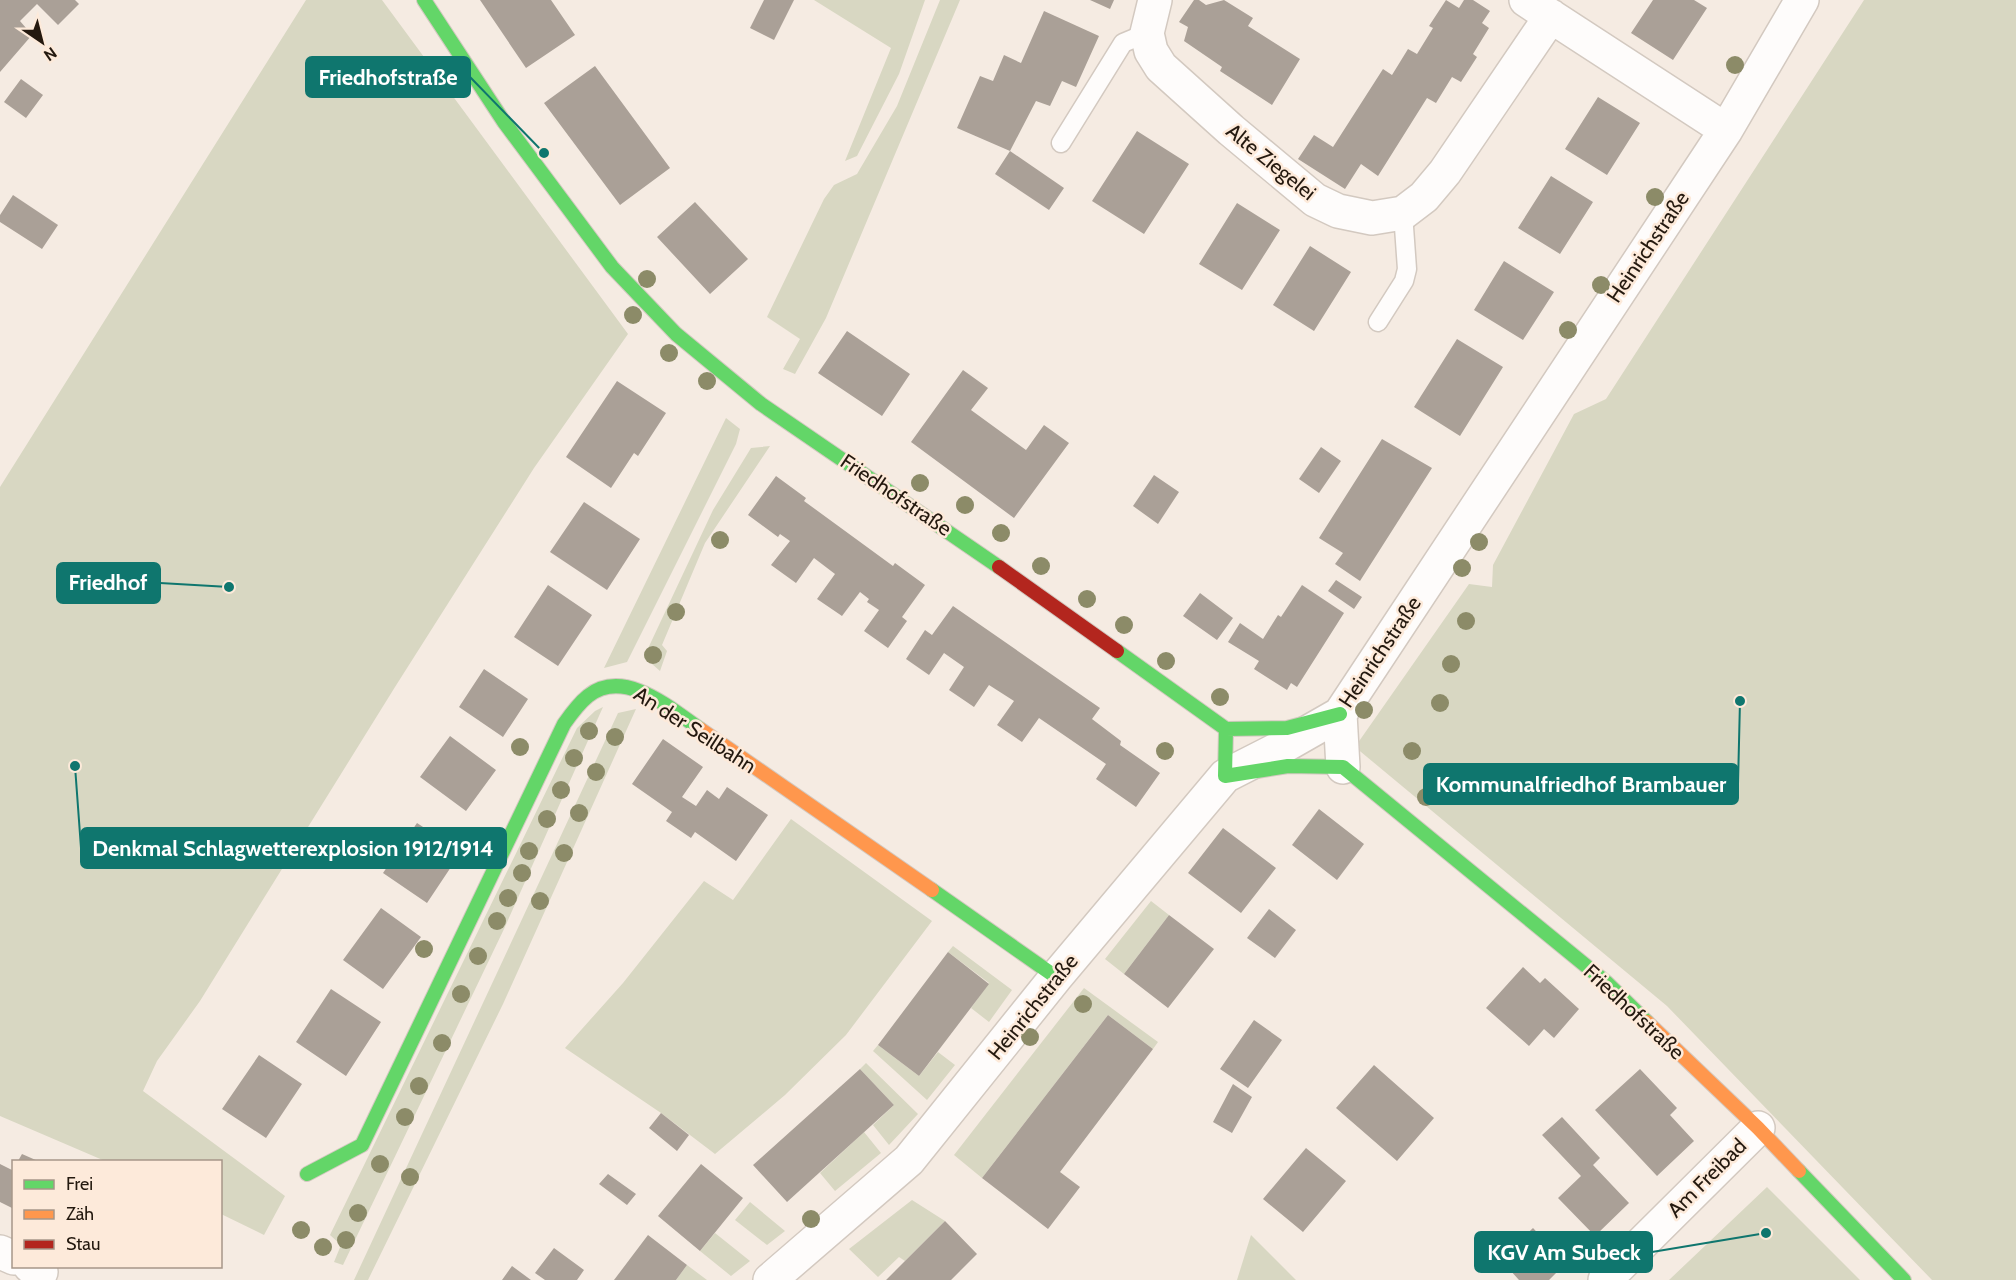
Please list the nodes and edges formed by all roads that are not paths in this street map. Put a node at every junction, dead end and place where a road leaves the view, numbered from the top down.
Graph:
1 (424, 0) edge
2 (1155, 0) edge
3 (1802, 0) edge
4 (1539, 8) edge
5 (1147, 33) junction
6 (1726, 130) junction
7 (1061, 143) dead end
8 (1403, 213) junction
9 (1378, 322) dead end
10 (1340, 714) junction
11 (1226, 729) junction
12 (1343, 767) junction
13 (1225, 776) junction
14 (1056, 977) junction
15 (1758, 1128) junction
16 (306, 1174) dead end
17 (34, 1268) edge
18 (37, 1280) edge
19 (770, 1280) edge
20 (1605, 1280) edge
21 (1904, 1280) edge

1 - 11 street, Friedhofstraße
2 - 5 street
3 - 6 street, Heinrichstraße
4 - 6 street, Alte Ziegelei
4 - 8 street, Alte Ziegelei
5 - 7 lane
5 - 8 street, Alte Ziegelei
6 - 10 street, Heinrichstraße
8 - 9 lane
10 - 11 street
10 - 12 street
10 - 13 street, Heinrichstraße
11 - 13 street
12 - 13 street
12 - 15 street, Friedhofstraße
13 - 14 street, Heinrichstraße
14 - 16 street, An der Seilbahn
14 - 19 street, Heinrichstraße
15 - 20 street, Am Freibad
15 - 21 street, Friedhofstraße
17 - 18 street

